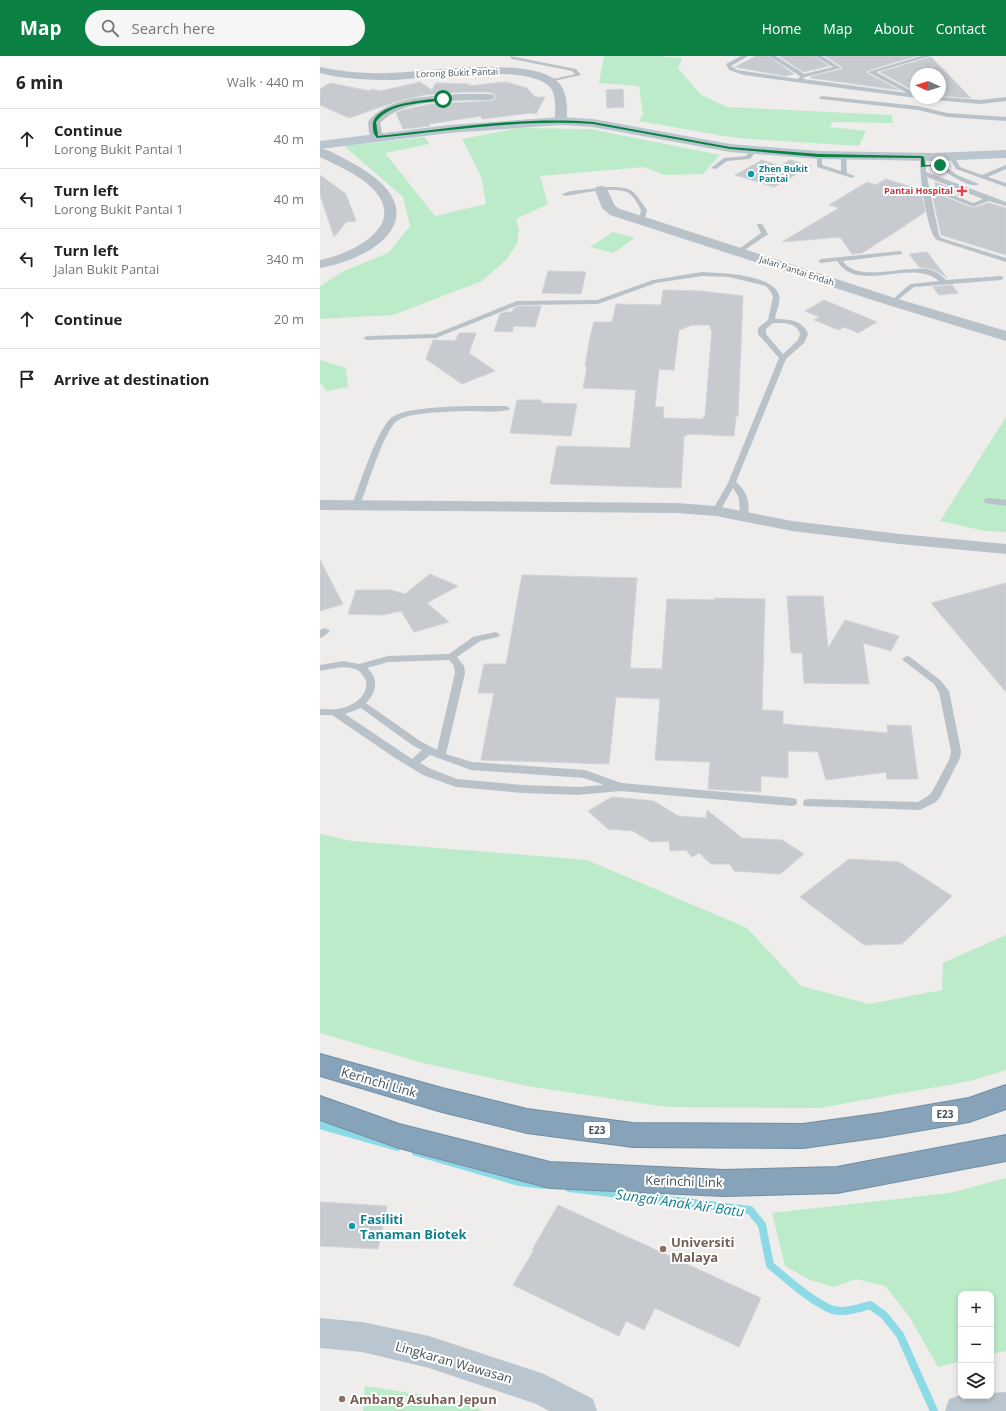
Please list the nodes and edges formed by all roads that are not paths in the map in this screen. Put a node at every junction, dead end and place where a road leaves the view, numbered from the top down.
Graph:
1 (745, 56) edge
2 (772, 56) edge
3 (818, 56) edge
4 (927, 56) edge
5 (512, 57) edge
6 (320, 70) edge
7 (802, 78) junction
8 (551, 81) junction
9 (910, 93) edge
10 (910, 95) edge
11 (490, 98) dead end
12 (822, 98) dead end
13 (946, 99) edge
14 (1006, 99) edge
15 (1006, 119) edge
16 (561, 121) junction
17 (377, 137) junction
18 (320, 145) edge
19 (754, 150) junction
20 (320, 152) edge
21 (1006, 154) edge
22 (819, 155) junction
23 (844, 156) junction
24 (955, 162) junction
25 (929, 166) junction
26 (1006, 167) edge
27 (714, 168) dead end
28 (844, 173) junction
29 (852, 176) dead end
30 (984, 176) junction
31 (976, 184) dead end
32 (1006, 185) edge
33 (601, 190) junction
34 (565, 194) dead end
35 (989, 199) junction
36 (980, 201) junction
37 (1004, 202) edge
38 (642, 221) junction
39 (760, 225) dead end
40 (738, 252) junction
41 (900, 253) dead end
42 (840, 259) junction
43 (1006, 260) edge
44 (821, 261) dead end
45 (320, 264) edge
46 (903, 272) junction
47 (1001, 278) dead end
48 (945, 282) junction
49 (912, 285) junction
50 (893, 302) junction
51 (771, 321) junction
52 (1004, 333) edge
53 (367, 338) dead end
54 (783, 358) junction
55 (506, 408) dead end
56 (732, 483) junction
57 (988, 500) dead end
58 (1006, 503) edge
59 (320, 505) edge
60 (356, 505) junction
61 (716, 511) junction
62 (744, 518) junction
63 (1006, 549) edge
64 (495, 635) dead end
65 (451, 657) junction
66 (907, 660) dead end
67 (320, 668) edge
68 (360, 668) junction
69 (361, 704) junction
70 (320, 712) edge
71 (336, 713) junction
72 (429, 750) junction
73 (441, 756) junction
74 (413, 764) junction
75 (620, 787) junction
76 (792, 802) dead end
77 (808, 803) dead end
78 (320, 1065) edge
79 (1006, 1097) edge
80 (320, 1108) edge
81 (1006, 1148) edge
82 (320, 1333) edge
83 (550, 1400) edge
84 (1005, 1407) edge
85 (964, 1410) edge
86 (581, 1411) edge

1 - 7 lane
2 - 7 lane
3 - 7 lane
4 - 9 lane
5 - 8 lane
6 - 8 street, Lorong Bukit Pantai
7 - 10 lane
8 - 16 street
11 - 17 street
12 - 15 lane
13 - 14 lane
16 - 17 street
16 - 19 street
17 - 18 street
19 - 22 street
19 - 27 lane
20 - 45 street
21 - 24 street
22 - 23 street
22 - 28 lane
23 - 25 street
23 - 28 lane
24 - 25 street
24 - 25 lane
24 - 30 lane
25 - 31 lane
25 - 35 lane
25 - 43 lane
26 - 30 lane
28 - 29 lane
30 - 32 lane
33 - 34 lane
33 - 38 street, Jalan Pantai Endah
33 - 38 lane
35 - 36 lane
35 - 37 lane
36 - 36 lane
38 - 40 street, Jalan Pantai Endah
39 - 40 lane
40 - 50 street, Jalan Pantai Endah
41 - 42 lane
42 - 44 lane
42 - 46 lane
46 - 48 lane
46 - 49 lane
47 - 48 lane
48 - 49 lane
49 - 50 lane
50 - 52 street, Jalan Pantai Endah
51 - 53 lane
51 - 54 lane
51 - 54 lane
54 - 56 lane
55 - 60 lane
56 - 61 lane
56 - 62 lane
57 - 58 lane
59 - 60 street
60 - 61 street
61 - 62 street
62 - 63 street
64 - 65 lane
65 - 68 lane
65 - 73 lane
66 - 77 lane
67 - 68 lane
68 - 69 lane
69 - 71 lane
69 - 72 lane
70 - 71 lane
71 - 74 lane
72 - 73 lane
72 - 74 lane
73 - 75 lane
74 - 75 lane
75 - 76 lane
78 - 79 highway, Kerinchi Link / E23
80 - 81 highway, Kerinchi Link
82 - 83 street, Lingkaran Wawasan
83 - 86 street, Lingkaran Wawasan
84 - 85 street

